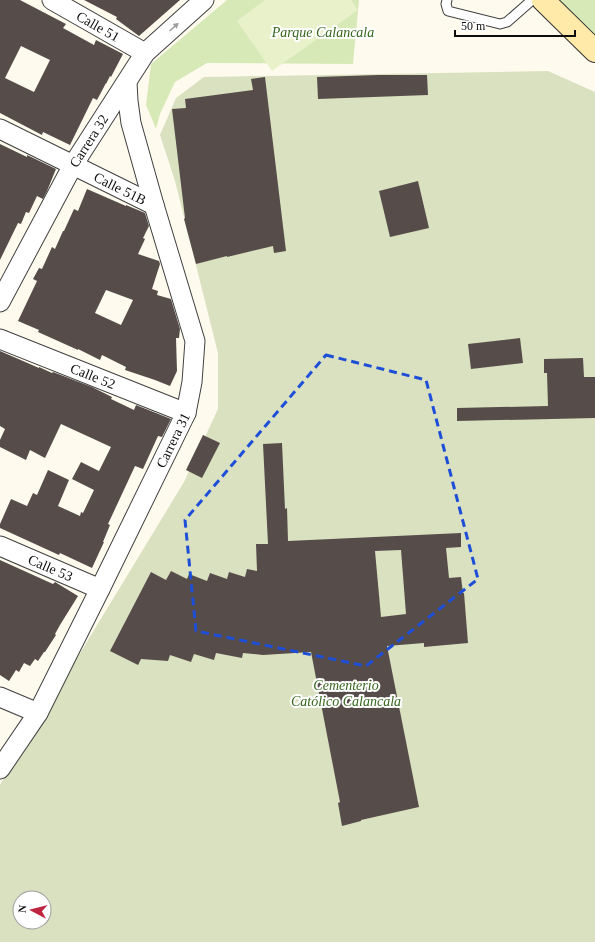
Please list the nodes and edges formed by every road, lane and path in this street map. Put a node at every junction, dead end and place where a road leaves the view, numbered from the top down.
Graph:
1 (52, 0) edge
2 (204, 0) edge
3 (447, 0) edge
4 (532, 0) edge
5 (543, 0) edge
6 (594, 49) edge
7 (145, 53) junction
8 (127, 82) junction
9 (0, 130) edge
10 (74, 165) junction
11 (154, 205) junction
12 (0, 302) edge
13 (0, 339) edge
14 (186, 413) junction
15 (0, 546) edge
16 (100, 589) junction
17 (0, 697) edge
18 (38, 713) junction
19 (0, 769) edge

1 - 7 street, Calle 51
7 -> 2 street, Carrera 32
3 - 4 lane
5 - 6 street
7 - 8 street, Carrera 32
8 - 10 street, Carrera 32
8 - 11 street, Carrera 31
9 - 10 street, Calle 51B
10 - 11 street, Calle 51B
10 - 12 street, Carrera 32
11 - 14 street, Carrera 31
13 - 14 street, Calle 52
14 - 16 street, Carrera 31
15 - 16 street, Calle 53
16 - 18 street, Carrera 31
17 - 18 street
18 - 19 street, Carrera 31

